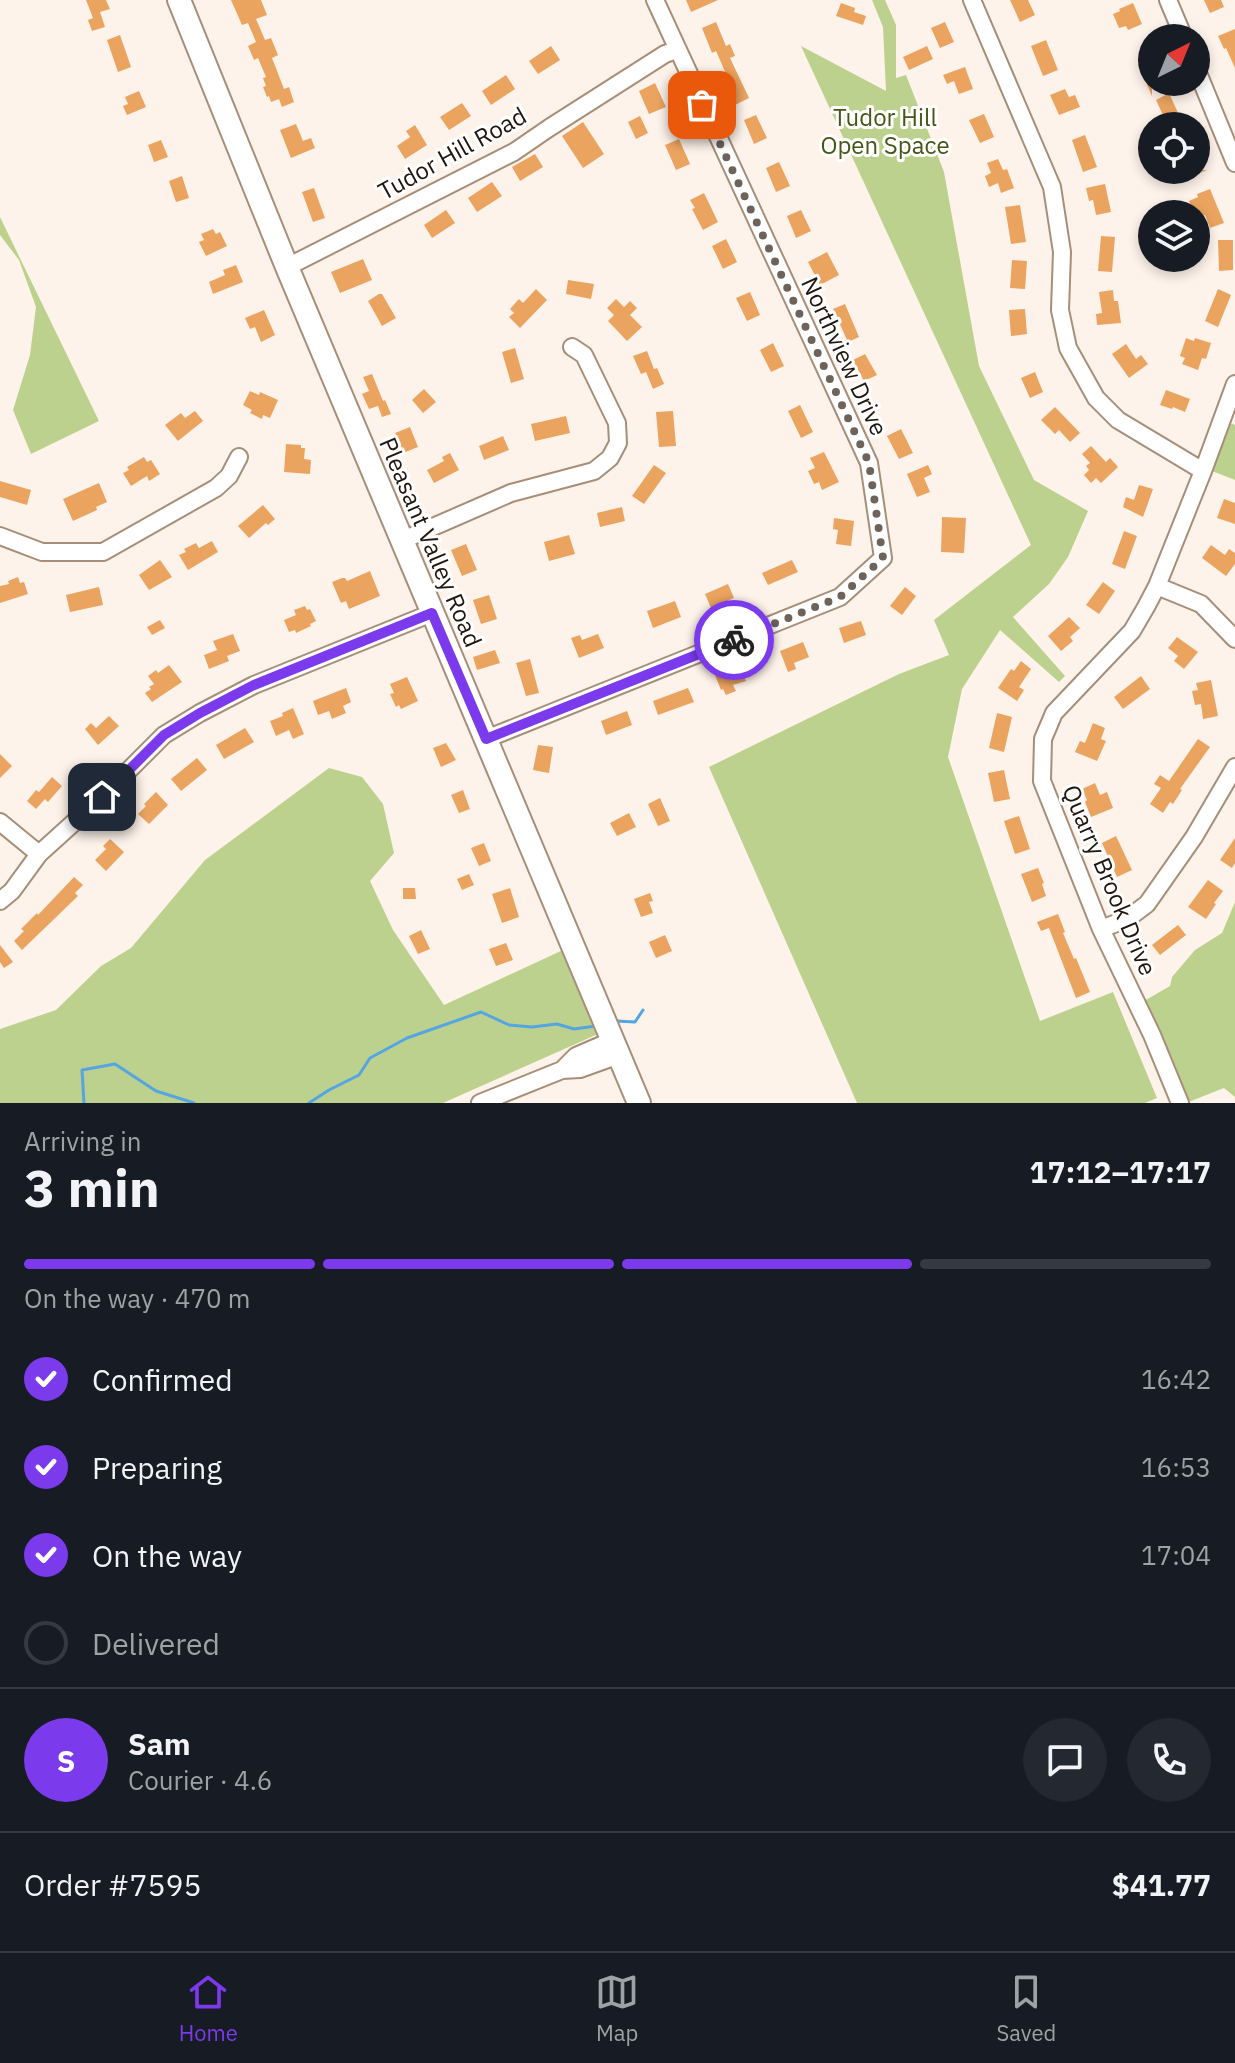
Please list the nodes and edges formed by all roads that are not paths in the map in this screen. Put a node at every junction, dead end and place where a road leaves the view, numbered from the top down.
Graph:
1 (179, 0) edge
2 (655, 0) edge
3 (972, 0) edge
4 (1168, 0) edge
5 (1178, 24) edge
6 (676, 50) junction
7 (1207, 96) edge
8 (1235, 163) edge
9 (287, 267) junction
10 (572, 347) dead end
11 (1235, 384) edge
12 (239, 457) dead end
13 (1203, 471) junction
14 (0, 536) edge
15 (403, 540) junction
16 (1157, 586) junction
17 (432, 613) junction
18 (1235, 639) edge
19 (486, 739) junction
20 (1235, 767) edge
21 (0, 822) edge
22 (39, 854) junction
23 (0, 901) edge
24 (1101, 929) junction
25 (616, 1047) junction
26 (480, 1103) edge
27 (639, 1103) edge
28 (1180, 1103) edge

1 - 9 main road, Pleasant Valley Road
2 - 6 street, Northview Drive
3 - 13 street
4 - 5 street
6 - 9 street, Tudor Hill Road
6 - 19 street, Northview Drive
7 - 8 street
9 - 15 main road, Pleasant Valley Road
10 - 15 street
11 - 13 street, Quarry Brook Drive
12 - 14 street
13 - 16 street, Quarry Brook Drive
15 - 17 main road, Pleasant Valley Road
16 - 18 street
16 - 24 street, Quarry Brook Drive
17 - 19 main road, Pleasant Valley Road
17 - 22 street
19 - 25 main road, Pleasant Valley Road
20 - 24 street
21 - 22 street
22 - 23 street
24 - 28 street, Quarry Brook Drive
25 - 26 street
25 - 27 main road, Pleasant Valley Road

